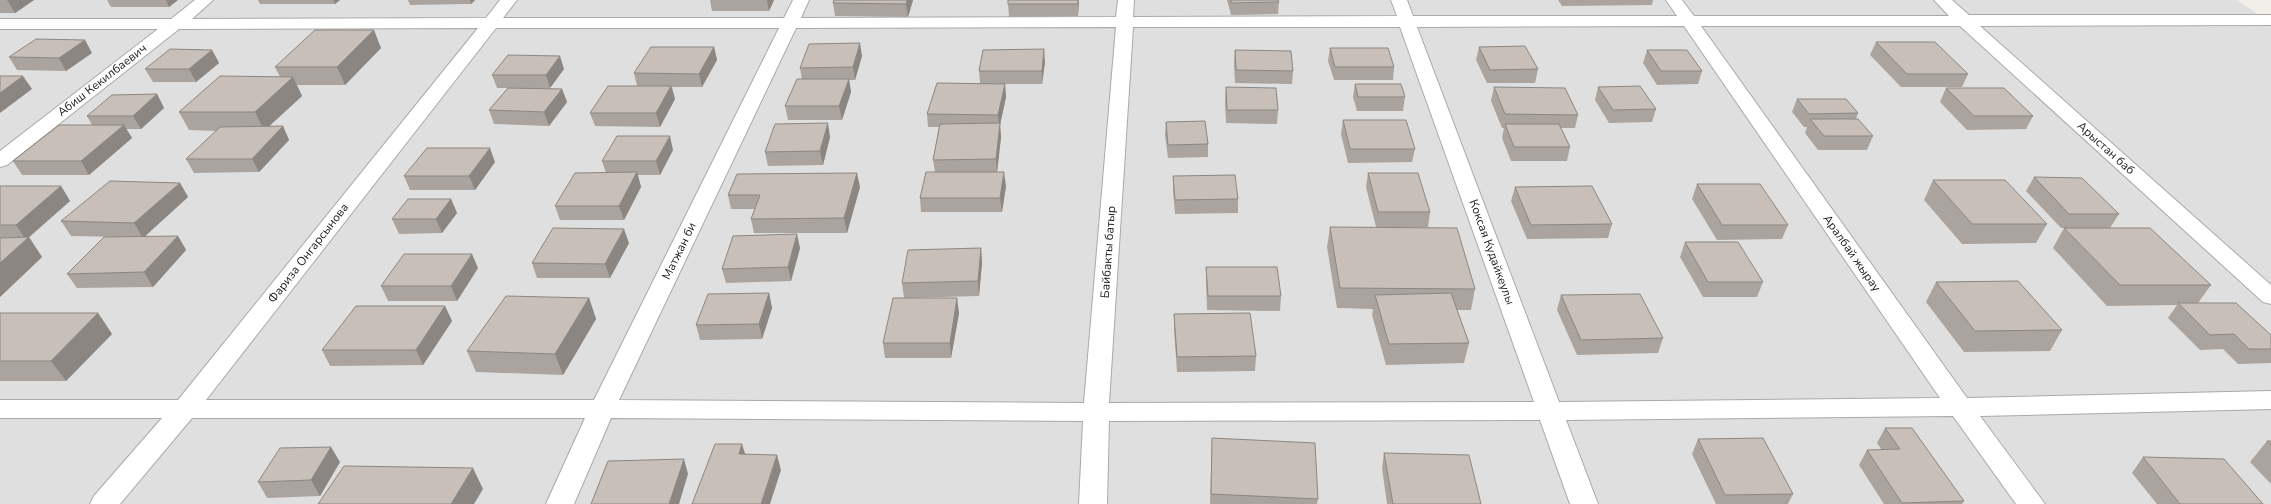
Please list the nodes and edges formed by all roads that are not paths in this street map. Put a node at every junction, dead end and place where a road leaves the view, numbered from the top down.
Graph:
1 (204, 0) edge
2 (509, 0) edge
3 (801, 0) edge
4 (1126, 0) edge
5 (1399, 0) edge
6 (1674, 0) edge
7 (1942, 0) edge
8 (1689, 20) junction
9 (1964, 20) junction
10 (2271, 20) edge
11 (790, 21) junction
12 (1407, 21) junction
13 (177, 22) junction
14 (491, 22) junction
15 (1126, 22) junction
16 (0, 24) edge
17 (0, 160) edge
18 (2271, 297) edge
19 (2271, 400) edge
20 (1960, 407) junction
21 (0, 409) edge
22 (602, 409) junction
23 (184, 410) junction
24 (1551, 411) junction
25 (1096, 412) junction
26 (104, 504) edge
27 (560, 504) edge
28 (1093, 504) edge
29 (1584, 504) edge
30 (2031, 504) edge

1 - 13 street, Абиш Кекилбаевич
2 - 14 street, Фариза Онгарсынова
3 - 11 street, Матжан би
4 - 15 street, Байбакты батыр
5 - 12 street, Коксая Кудайкеулы
6 - 8 street, Аралбай жырау
7 - 9 street, Арыстан баб
8 - 9 street
8 - 12 street
8 - 20 street, Аралбай жырау
9 - 10 street
9 - 18 street, Арыстан баб
11 - 14 street
11 - 15 street
11 - 22 street, Матжан би
12 - 15 street
12 - 24 street, Коксая Кудайкеулы
13 - 14 street
13 - 16 street
13 - 17 street, Абиш Кекилбаевич
14 - 23 street, Фариза Онгарсынова
15 - 25 street, Байбакты батыр
19 - 20 street
20 - 24 street
20 - 30 street, Аралбай жырау
21 - 23 street
22 - 23 street
22 - 25 street
22 - 27 street, Матжан би
23 - 26 street, Фариза Онгарсынова
24 - 25 street
24 - 29 street, Коксая Кудайкеулы
25 - 28 street, Байбакты батыр

